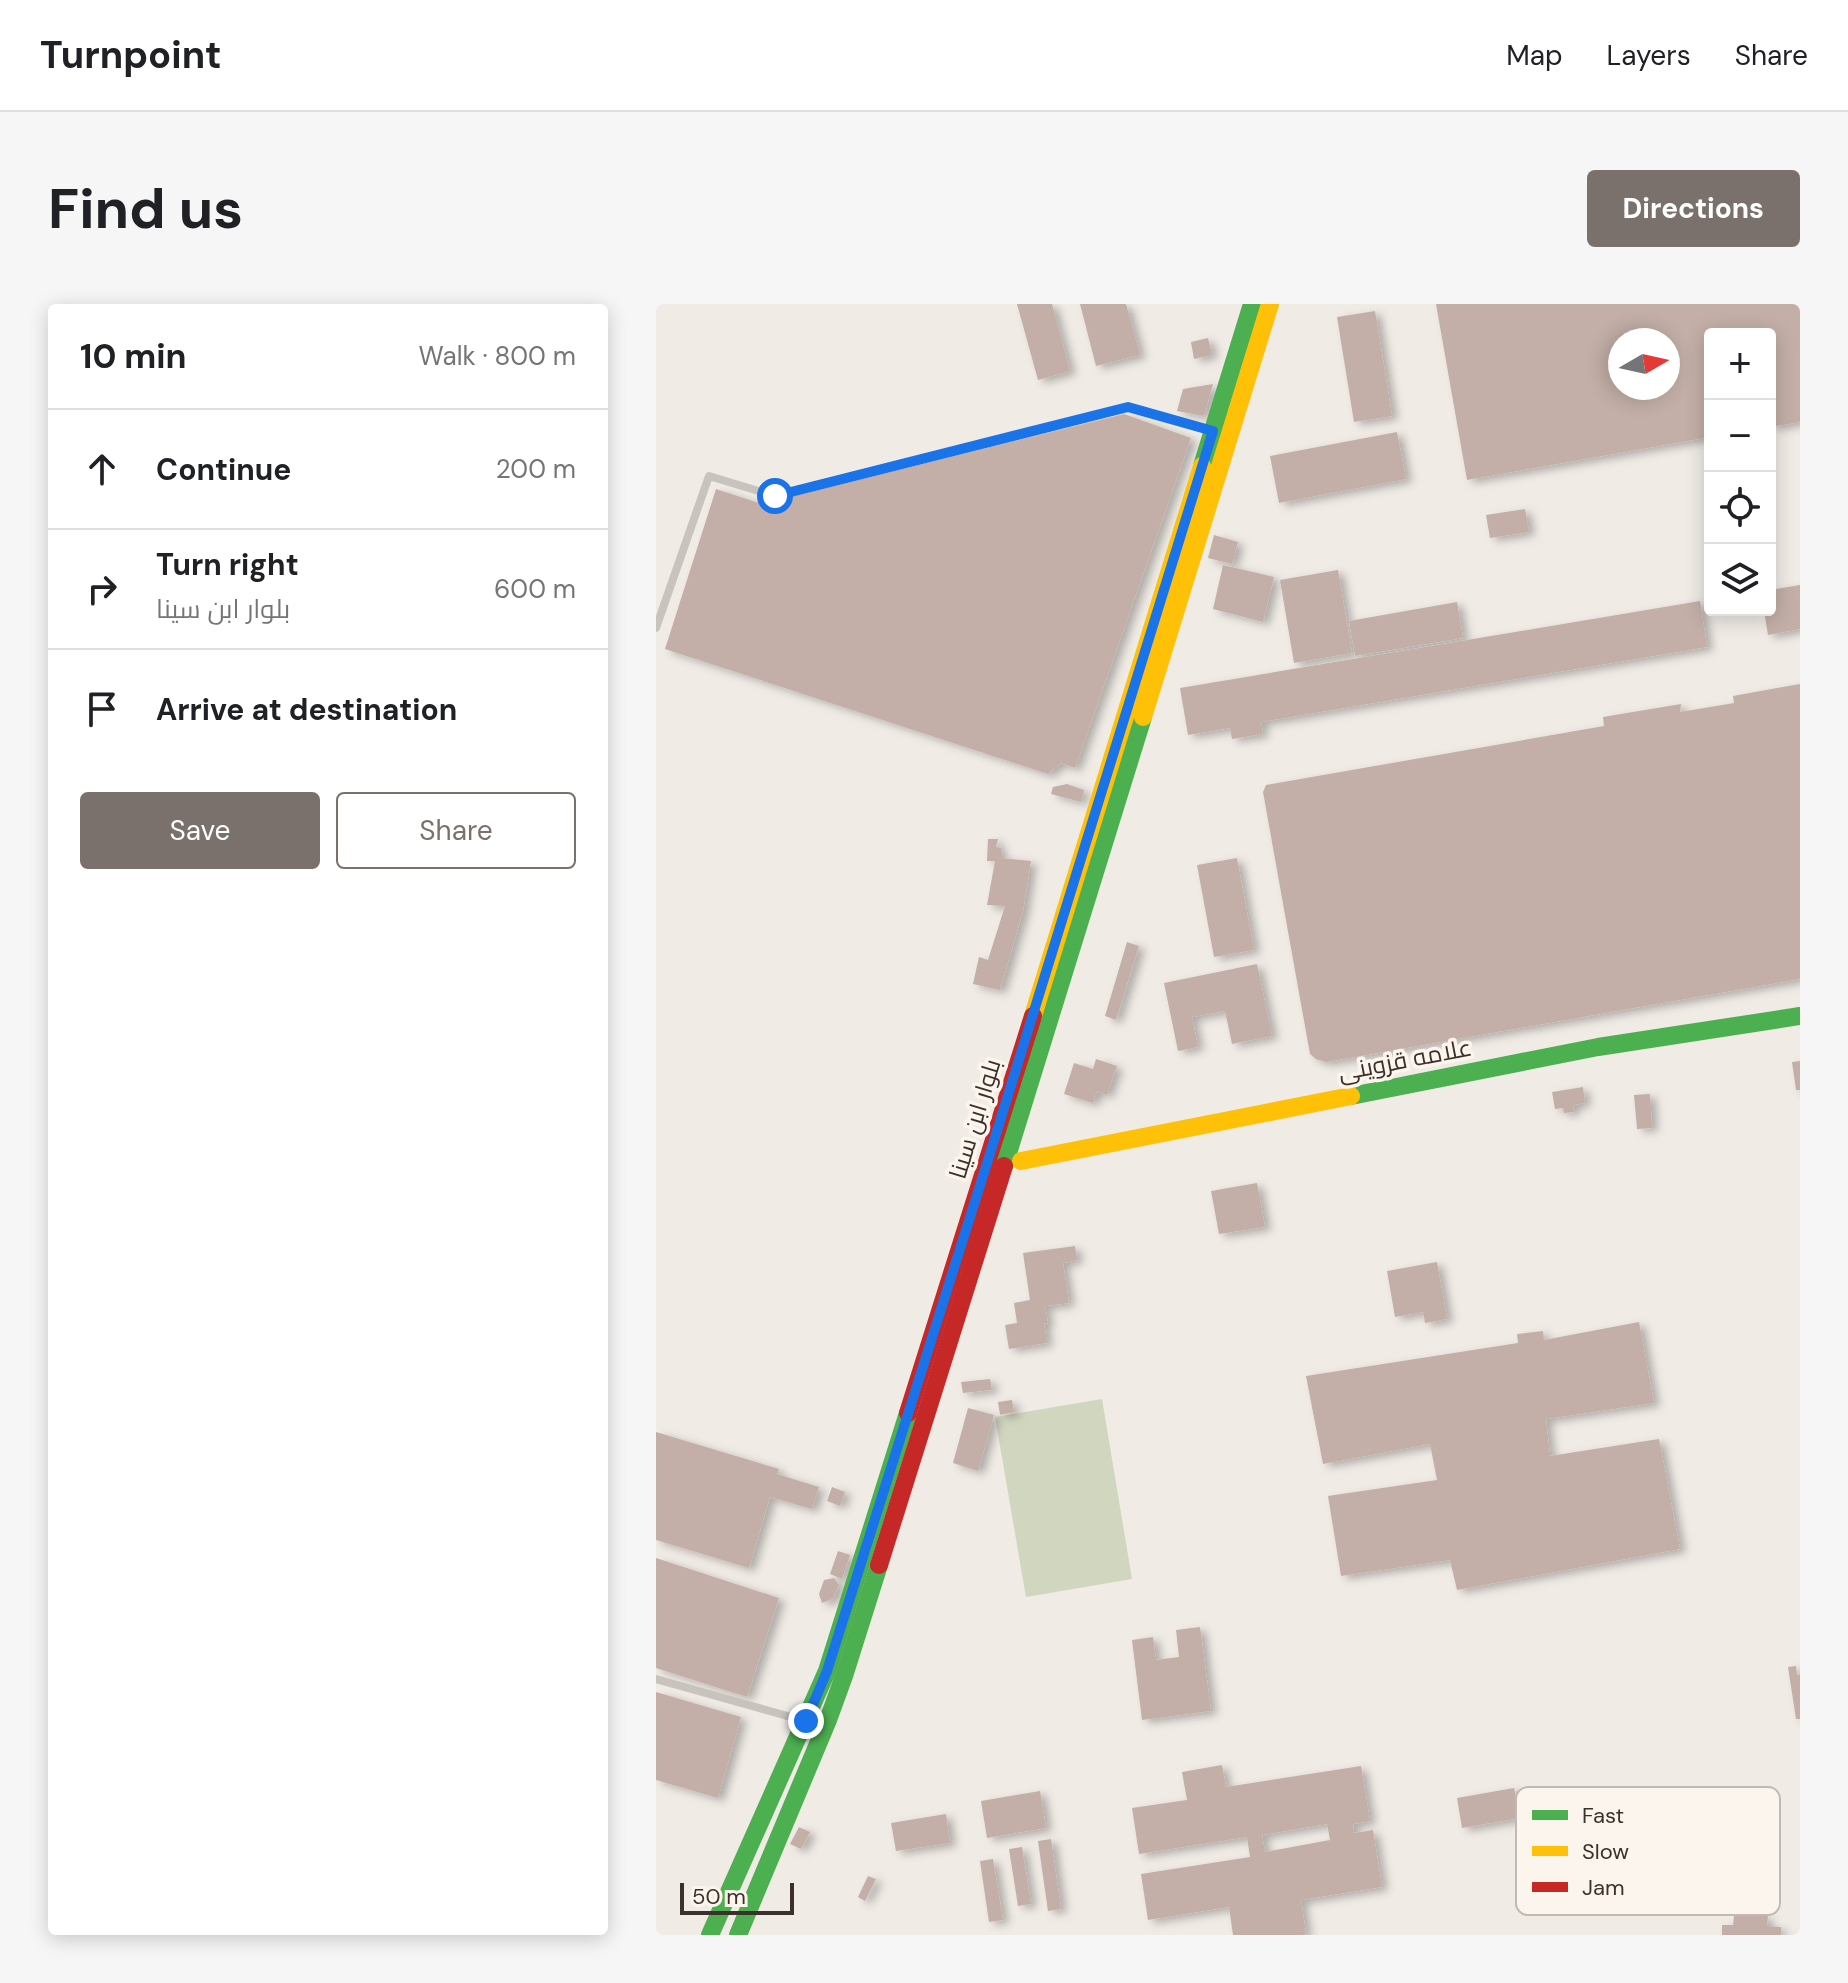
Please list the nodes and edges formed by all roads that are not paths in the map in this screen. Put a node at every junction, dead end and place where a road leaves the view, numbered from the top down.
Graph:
1 (1252, 304) edge
2 (1270, 304) edge
3 (1213, 431) junction
4 (656, 628) edge
5 (1800, 1016) edge
6 (1021, 1161) dead end
7 (656, 1679) edge
8 (806, 1721) junction
9 (710, 1935) edge
10 (738, 1935) edge

1 - 3 street, بلوار ابن سینا
2 - 10 street, بلوار ابن سینا
3 - 4 lane
3 - 8 street, بلوار ابن سینا
5 - 6 street, علامه قزوینی
7 - 8 lane
8 - 9 street, بلوار ابن سینا

